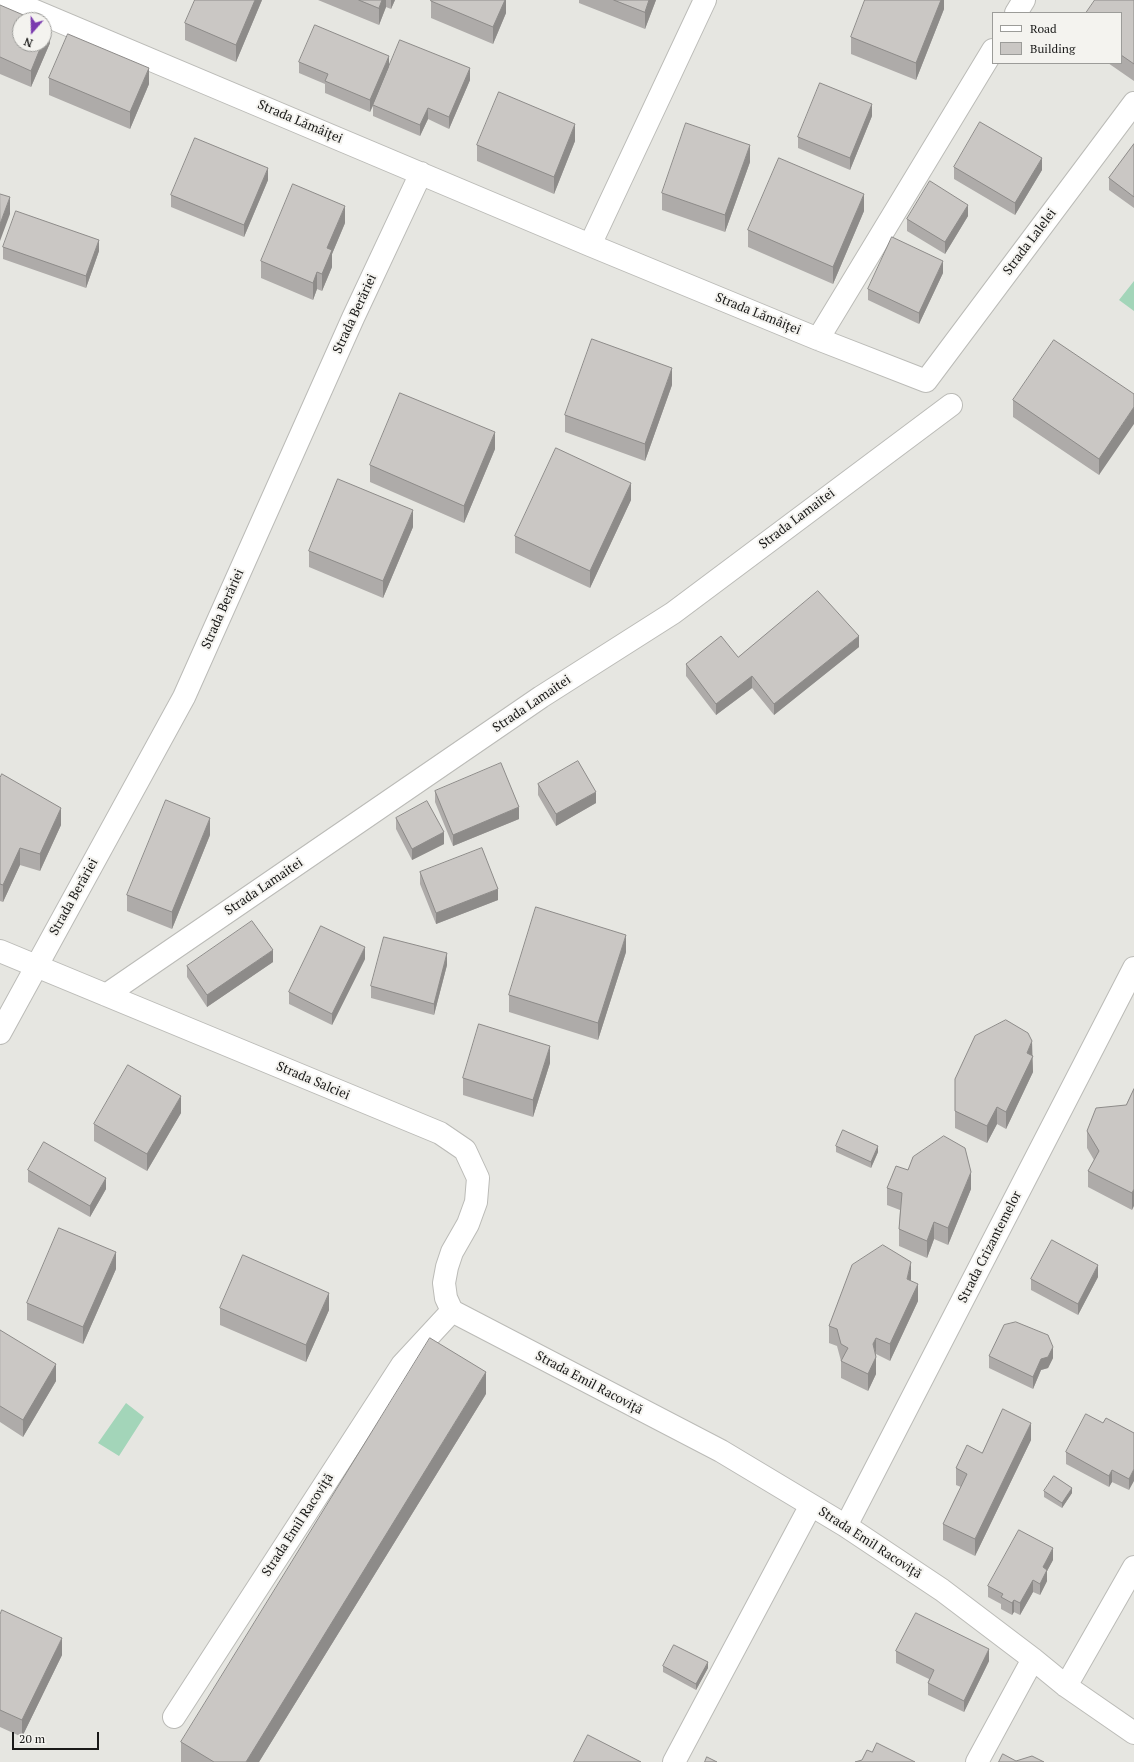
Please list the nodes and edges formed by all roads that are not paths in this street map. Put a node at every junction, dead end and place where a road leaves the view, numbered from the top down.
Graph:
1 (9, 0) edge
2 (706, 0) edge
3 (1024, 0) edge
4 (1017, 12) edge
5 (992, 52) edge
6 (1134, 103) edge
7 (421, 172) junction
8 (590, 245) junction
9 (818, 339) junction
10 (926, 381) joint
11 (951, 405) dead end
12 (0, 951) edge
13 (36, 966) junction
14 (1134, 968) edge
15 (106, 995) junction
16 (0, 1034) edge
17 (452, 1310) junction
18 (811, 1505) junction
19 (846, 1526) junction
20 (1134, 1567) edge
21 (1033, 1659) junction
22 (1066, 1686) junction
23 (174, 1717) dead end
24 (1134, 1732) edge
25 (674, 1762) edge
26 (977, 1762) edge

1 - 7 street, Strada Lămâiței
2 - 8 street
3 - 4 street
5 - 9 street
6 - 10 street, Strada Lalelei
7 - 8 street, Strada Lămâiței
7 - 13 street, Strada Berăriei
8 - 9 street, Strada Lămâiței
9 - 10 street, Strada Lămâiței
11 - 15 street, Strada Lamaitei
12 - 13 street, Strada Salciei
13 - 15 street, Strada Salciei
13 - 16 street, Strada Berăriei
14 - 19 street, Strada Crizantemelor
15 - 17 street, Strada Salciei
17 - 18 street, Strada Emil Racoviță
17 - 23 street, Strada Emil Racoviță
18 - 19 street, Strada Emil Racoviță
18 - 25 street
19 - 21 street, Strada Emil Racoviță
20 - 22 street
21 - 22 street, Strada Emil Racoviță
21 - 26 street
22 - 24 street, Strada Emil Racoviță

